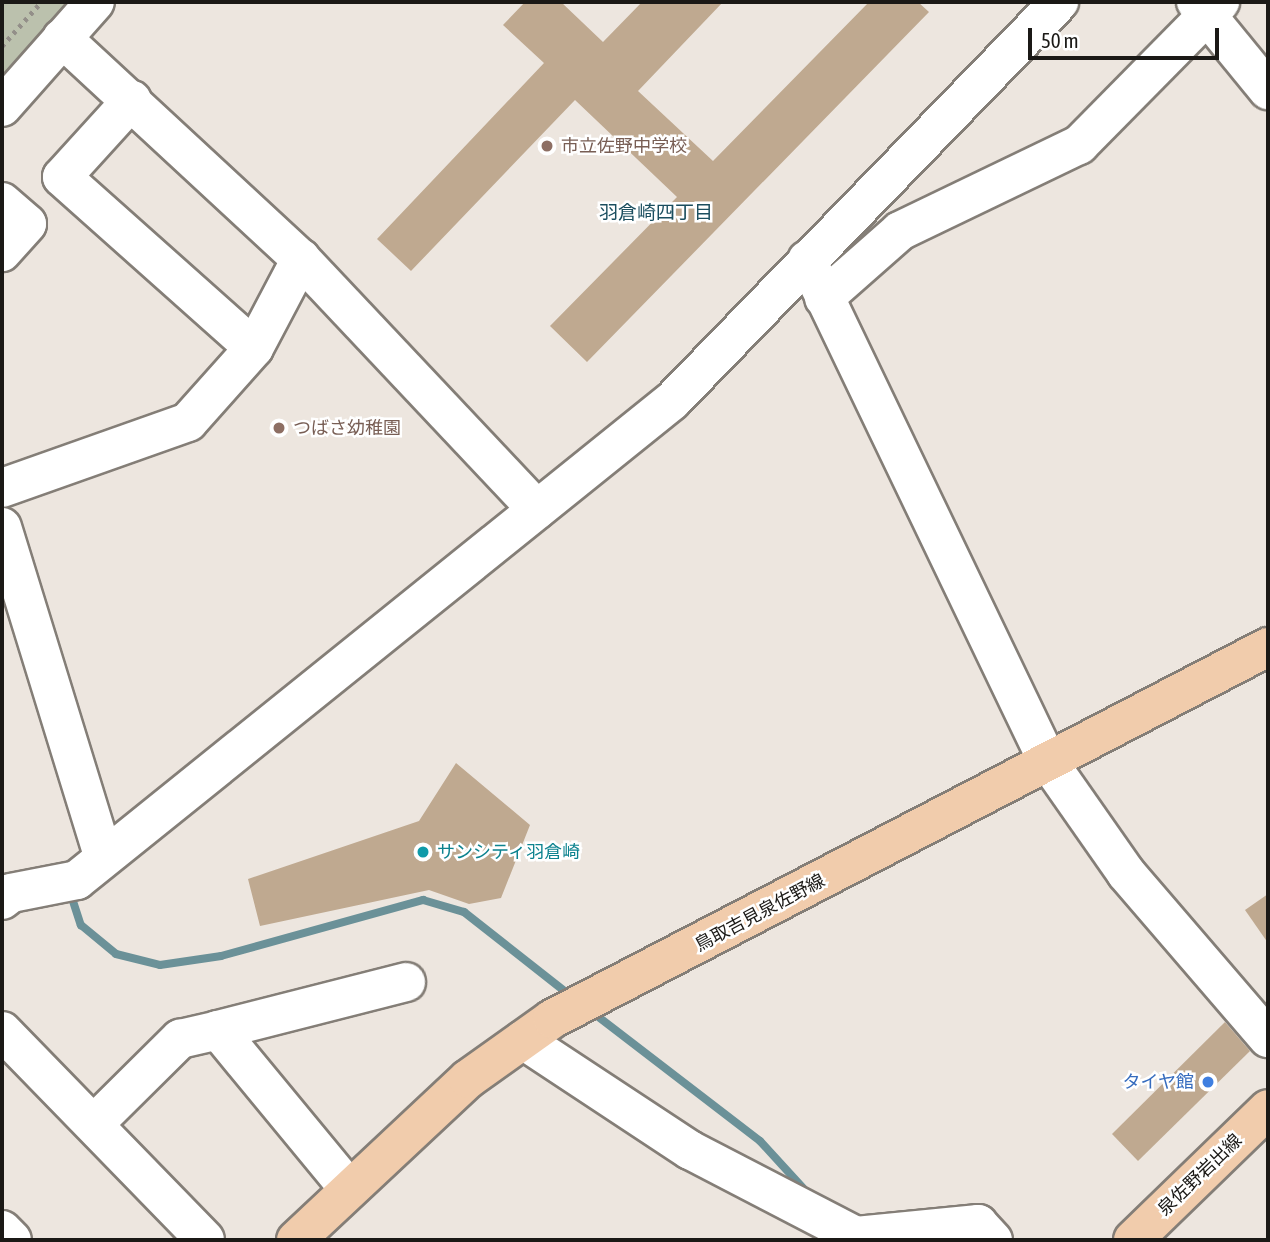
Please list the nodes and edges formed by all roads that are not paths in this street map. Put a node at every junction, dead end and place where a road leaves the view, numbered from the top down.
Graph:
1 (95, 2) edge
2 (1059, 2) edge
3 (1208, 6) edge
4 (62, 38) junction
5 (1268, 90) edge
6 (132, 100) junction
7 (2, 107) edge
8 (2, 202) edge
9 (2, 252) edge
10 (301, 259) junction
11 (807, 260) junction
12 (824, 298) junction
13 (254, 348) junction
14 (2, 488) edge
15 (537, 509) junction
16 (2, 527) edge
17 (1268, 647) edge
18 (1047, 760) junction
19 (104, 858) junction
20 (2, 900) edge
21 (406, 982) dead end
22 (218, 1030) junction
23 (2, 1031) edge
24 (1268, 1038) edge
25 (523, 1040) junction
26 (1268, 1109) edge
27 (95, 1123) junction
28 (349, 1189) junction
29 (2, 1230) edge
30 (12, 1240) edge
31 (205, 1240) edge
32 (296, 1240) edge
33 (993, 1240) edge
34 (1133, 1240) edge

1 - 4 street
2 - 11 street
3 - 5 street
3 - 12 street
4 - 6 street
4 - 7 street
6 - 10 street
6 - 13 street
8 - 9 street
10 - 13 street
10 - 15 street
11 - 12 street
11 - 15 street
12 - 18 street
13 - 14 street
15 - 19 street
16 - 19 street
17 - 18 main road, 鳥取吉見泉佐野線
18 - 24 street
18 - 25 main road, 鳥取吉見泉佐野線
19 - 20 street
21 - 22 street
22 - 27 street
22 - 28 street
23 - 27 street
25 - 28 main road, 鳥取吉見泉佐野線
25 - 33 street
26 - 34 main road, 泉佐野岩出線
27 - 31 street
28 - 32 main road, 鳥取吉見泉佐野線
29 - 30 street

